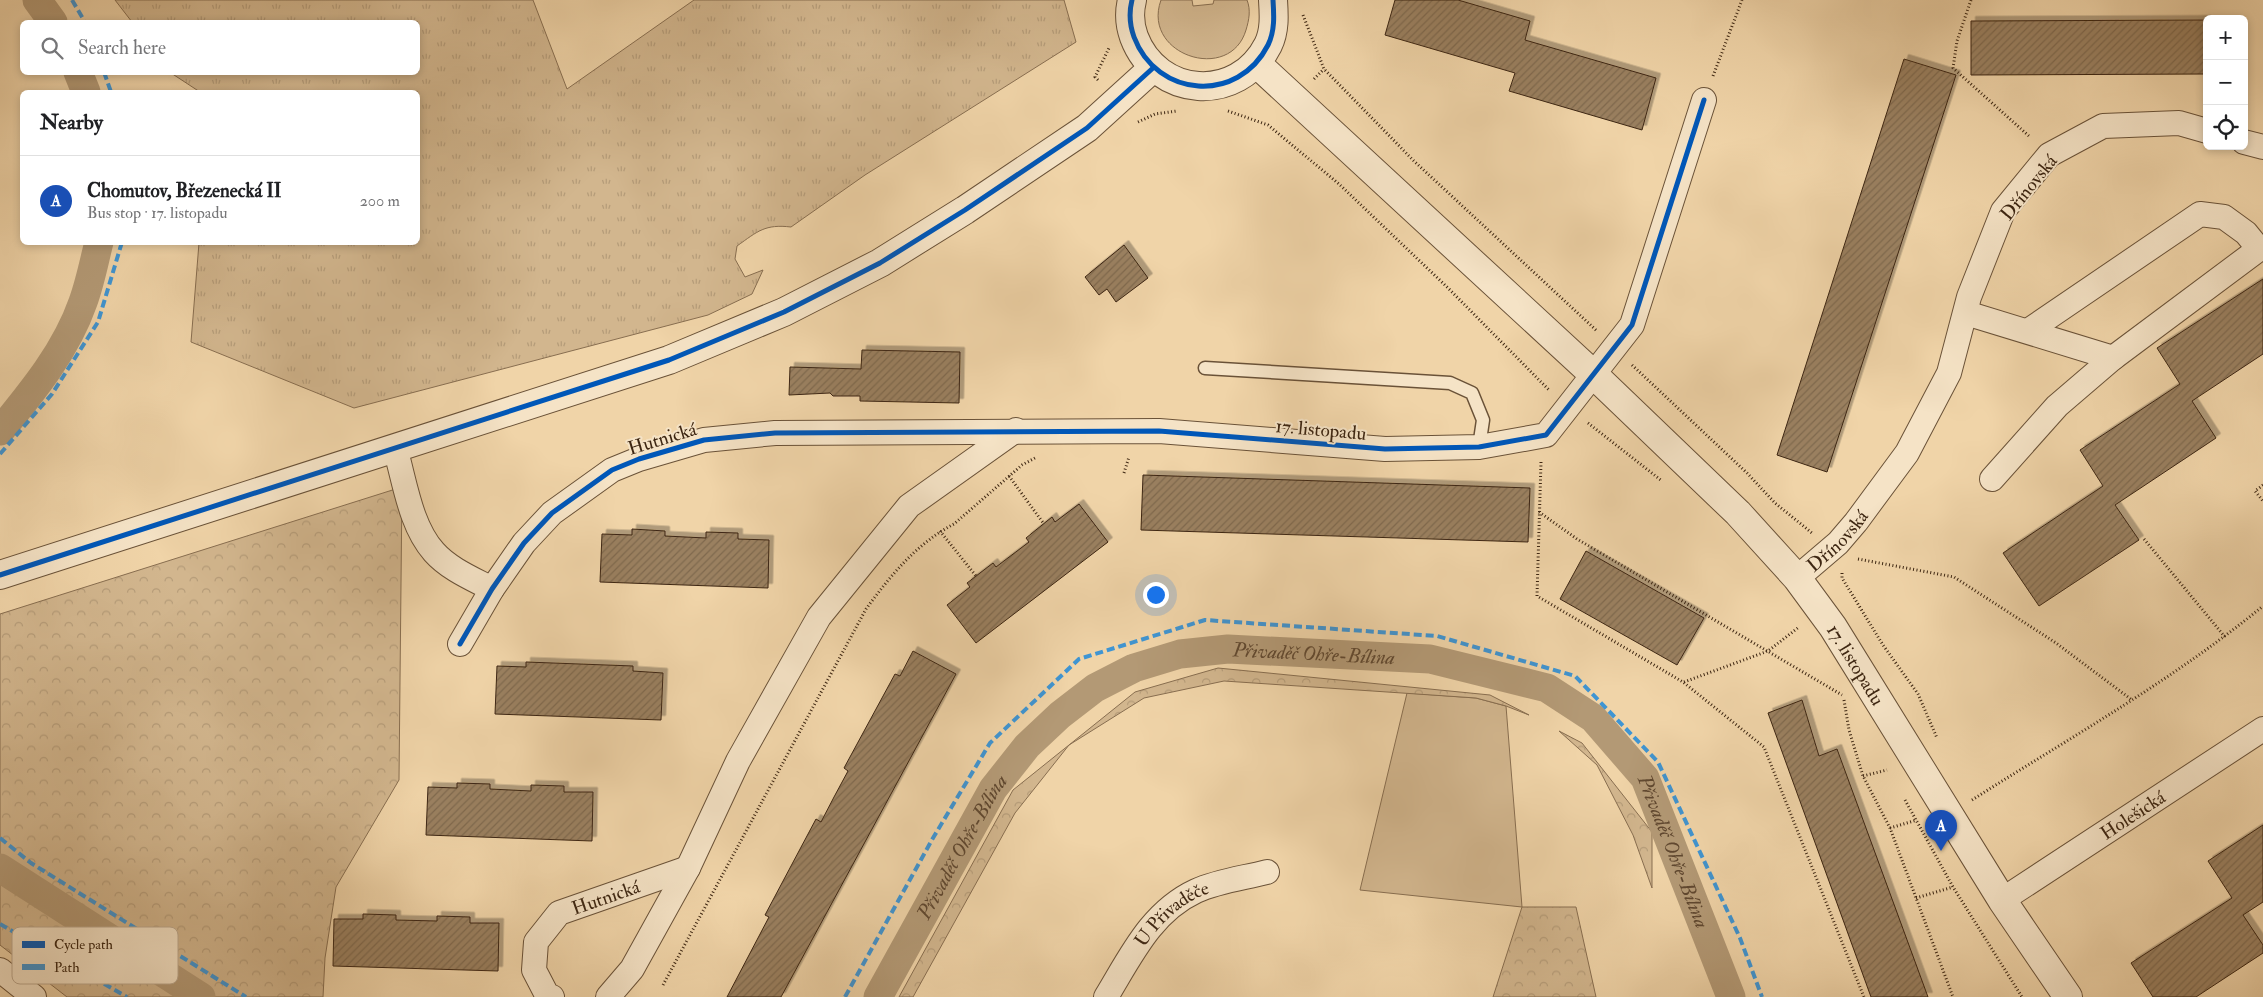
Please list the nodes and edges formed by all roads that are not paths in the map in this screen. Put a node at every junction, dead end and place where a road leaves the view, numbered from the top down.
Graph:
1 (1132, 0) edge
2 (1273, 0) edge
3 (1256, 63) junction
4 (1153, 68) junction
5 (1704, 100) road end
6 (2203, 130) edge
7 (2248, 143) edge
8 (2263, 147) edge
9 (2261, 248) edge
10 (1966, 313) junction
11 (2028, 331) junction
12 (2113, 358) junction
13 (1205, 368) dead end
14 (1593, 374) junction
15 (1016, 430) junction
16 (1479, 446) junction
17 (395, 448) junction
18 (1992, 479) dead end
19 (0, 575) edge
20 (1797, 578) junction
21 (492, 589) junction
22 (460, 644) dead end
23 (2263, 729) edge
24 (688, 868) junction
25 (1267, 872) dead end
26 (2002, 900) junction
27 (0, 970) edge
28 (12, 980) edge
29 (18, 984) edge
30 (34, 997) edge
31 (552, 997) edge
32 (608, 997) edge
33 (1106, 997) edge
34 (2068, 997) edge

1 - 4 street
2 - 3 street
3 - 4 street
3 - 14 street, 17. listopadu
4 - 17 street
5 - 14 street
6 - 10 street, Dřínovská
7 - 8 street
9 - 11 street
9 - 12 street
10 - 11 street
10 - 20 street, Dřínovská
11 - 12 street
12 - 18 street
13 - 16 lane
14 - 16 street, 17. listopadu
14 - 20 street, 17. listopadu
15 - 16 street, 17. listopadu
15 - 21 street, Hutnická
15 - 24 street, Hutnická
17 - 19 street
17 - 21 street
20 - 26 street, 17. listopadu
21 - 22 street, Hutnická
23 - 26 street, Holešická
24 - 31 street, Hutnická
24 - 32 street, Hutnická
25 - 33 street, U Přivaděče
26 - 34 street, 17. listopadu
27 - 28 street
29 - 30 street

